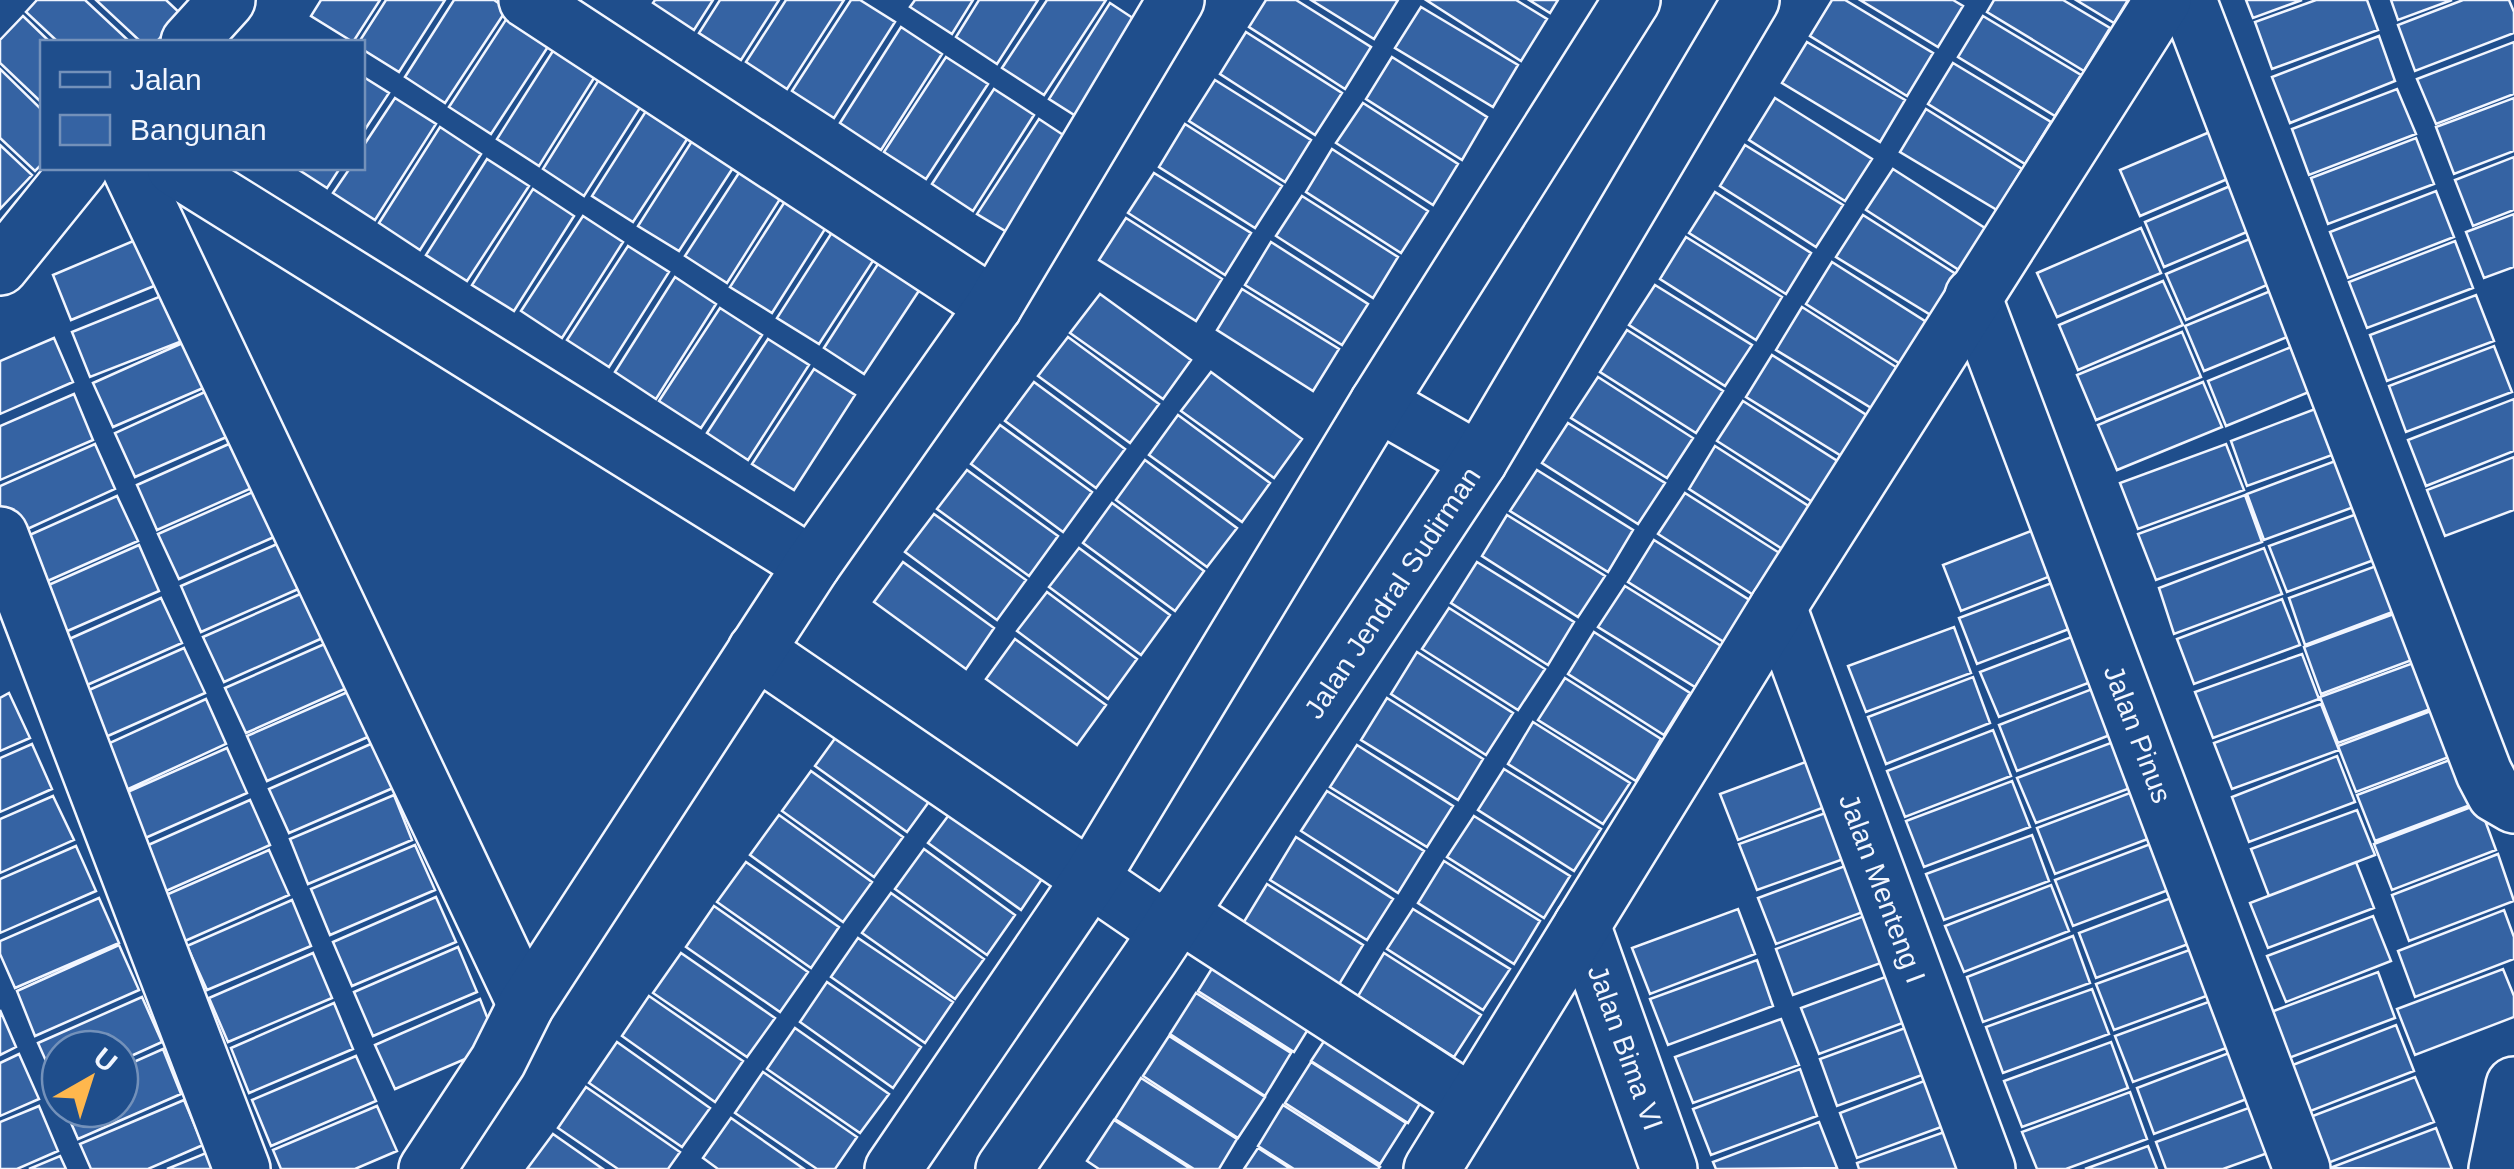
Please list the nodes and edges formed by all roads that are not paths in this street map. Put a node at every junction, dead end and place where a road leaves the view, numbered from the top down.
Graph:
1 (227, 0) edge
2 (526, 0) edge
3 (1632, 0) edge
4 (1751, 0) edge
5 (2163, 0) edge
6 (2188, 0) edge
7 (1170, 2) edge
8 (191, 40) edge
9 (78, 170) edge
10 (131, 170) edge
11 (178, 170) edge
12 (0, 266) edge
13 (1973, 296) junction
14 (994, 306) junction
15 (1378, 404) junction
16 (1480, 461) junction
17 (0, 536) edge
18 (812, 565) junction
19 (1778, 607) junction
20 (756, 650) junction
21 (2514, 806) edge
22 (1092, 878) junction
23 (1172, 922) junction
24 (1582, 925) junction
25 (526, 1005) junction
26 (2514, 1085) edge
27 (1472, 1102) junction
28 (242, 1169) edge
29 (427, 1169) edge
30 (893, 1169) edge
31 (1004, 1169) edge
32 (1432, 1169) edge
33 (1669, 1169) edge
34 (1987, 1169) edge
35 (2302, 1169) edge
36 (2497, 1169) edge

1 - 8 street
2 - 14 street
3 - 15 street
4 - 16 street, Jalan Jendral Sudirman
5 - 13 street
6 - 21 street
7 - 14 street
9 - 12 street
10 - 25 street
11 - 18 street
13 - 19 street
13 - 35 street, Jalan Pinus
14 - 18 street
15 - 16 street
15 - 22 street
16 - 23 street, Jalan Jendral Sudirman
17 - 28 street
18 - 20 street
19 - 24 street
19 - 34 street, Jalan Menteng I
20 - 22 street
20 - 25 street
22 - 23 street
22 - 30 street
23 - 27 street
23 - 31 street, Jalan Jendral Sudirman
24 - 27 street
24 - 33 street, Jalan Bima VI
25 - 29 street
26 - 36 street
27 - 32 street

